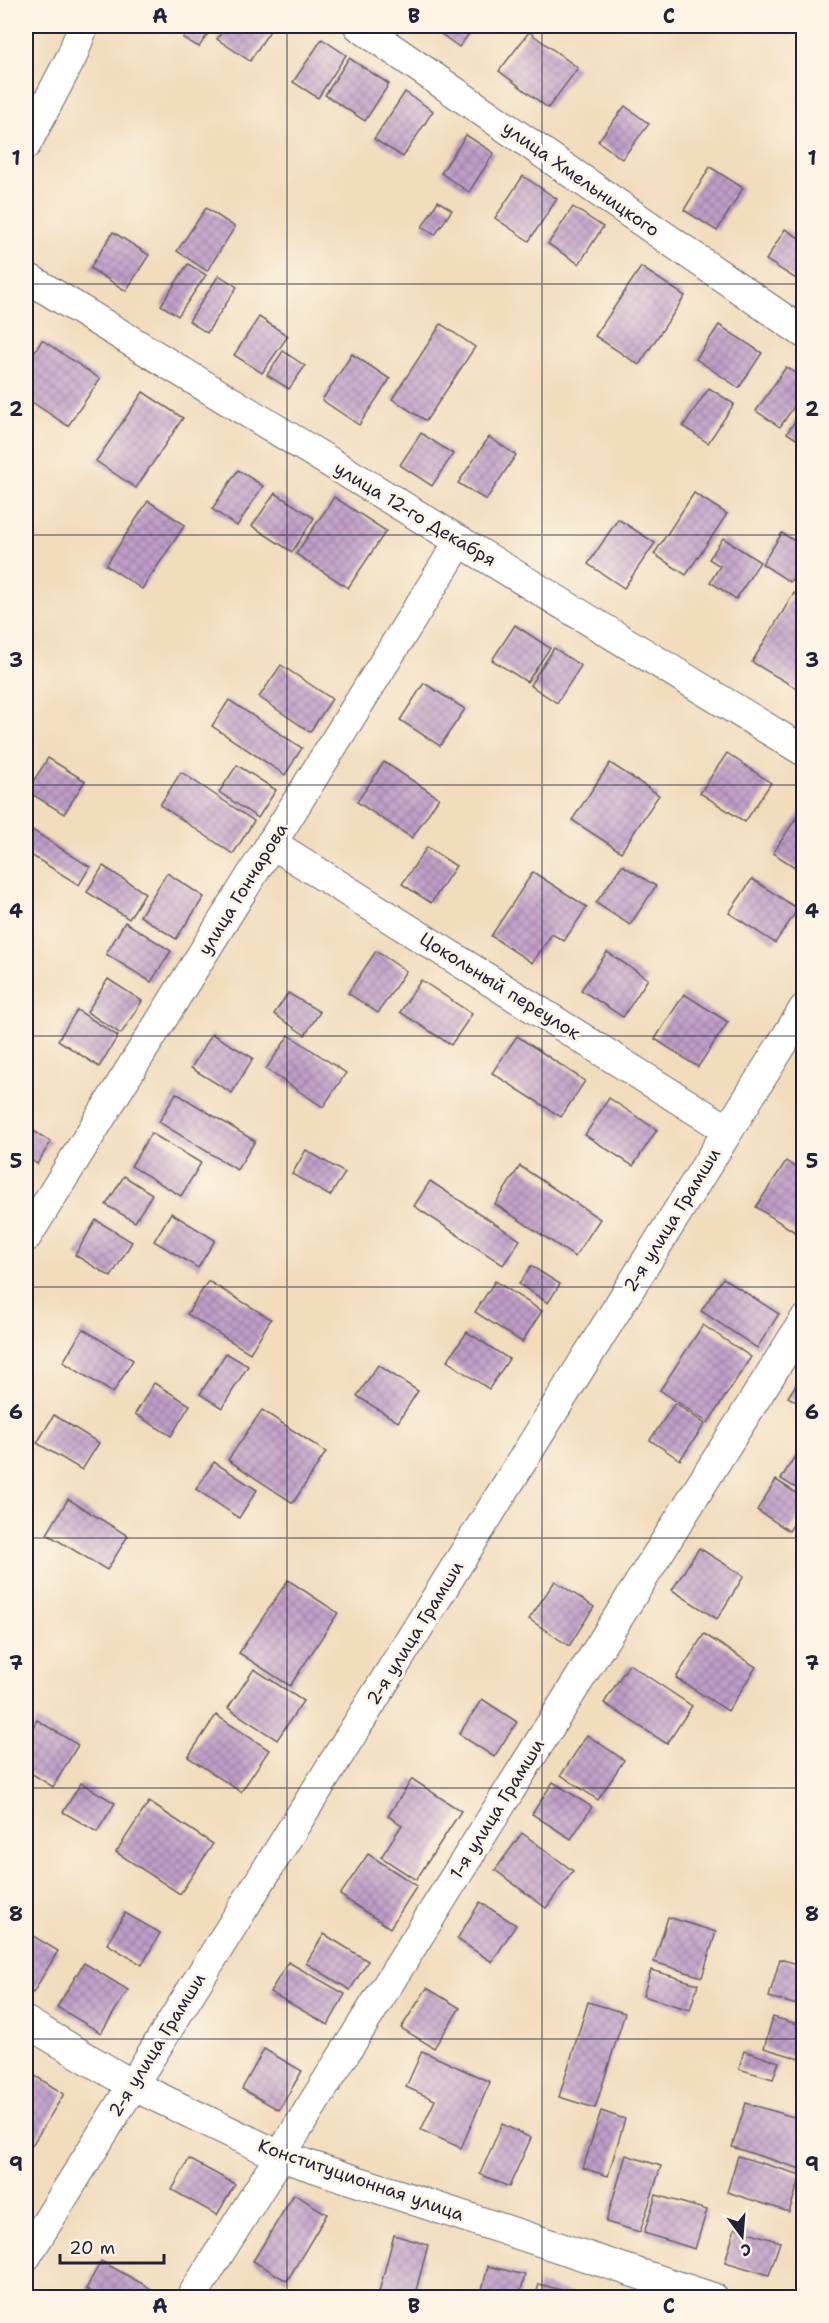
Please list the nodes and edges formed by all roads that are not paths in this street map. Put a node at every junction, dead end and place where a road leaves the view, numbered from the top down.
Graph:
1 (83, 26) edge
2 (359, 26) edge
3 (26, 144) edge
4 (26, 277) edge
5 (804, 333) edge
6 (459, 541) junction
7 (804, 751) edge
8 (271, 843) junction
9 (804, 1009) edge
10 (728, 1130) junction
11 (26, 1237) edge
12 (804, 1321) edge
13 (26, 2022) edge
14 (132, 2085) junction
15 (280, 2156) junction
16 (26, 2256) edge
17 (191, 2298) edge
18 (713, 2298) edge

1 - 3 street
2 - 5 street, улица Хмельницкого
4 - 6 street, улица 12-го Декабря
6 - 7 street, улица 12-го Декабря
6 - 8 street, улица Гончарова
8 - 10 street, Цокольный переулок
8 - 11 street, улица Гончарова
9 - 10 street, 2-я улица Грамши
10 - 14 street, 2-я улица Грамши
12 - 15 street, 1-я улица Грамши
13 - 14 street, Конституционная улица
14 - 15 street, Конституционная улица
14 - 16 street, 2-я улица Грамши
15 - 17 street, 1-я улица Грамши
15 - 18 street, Конституционная улица

